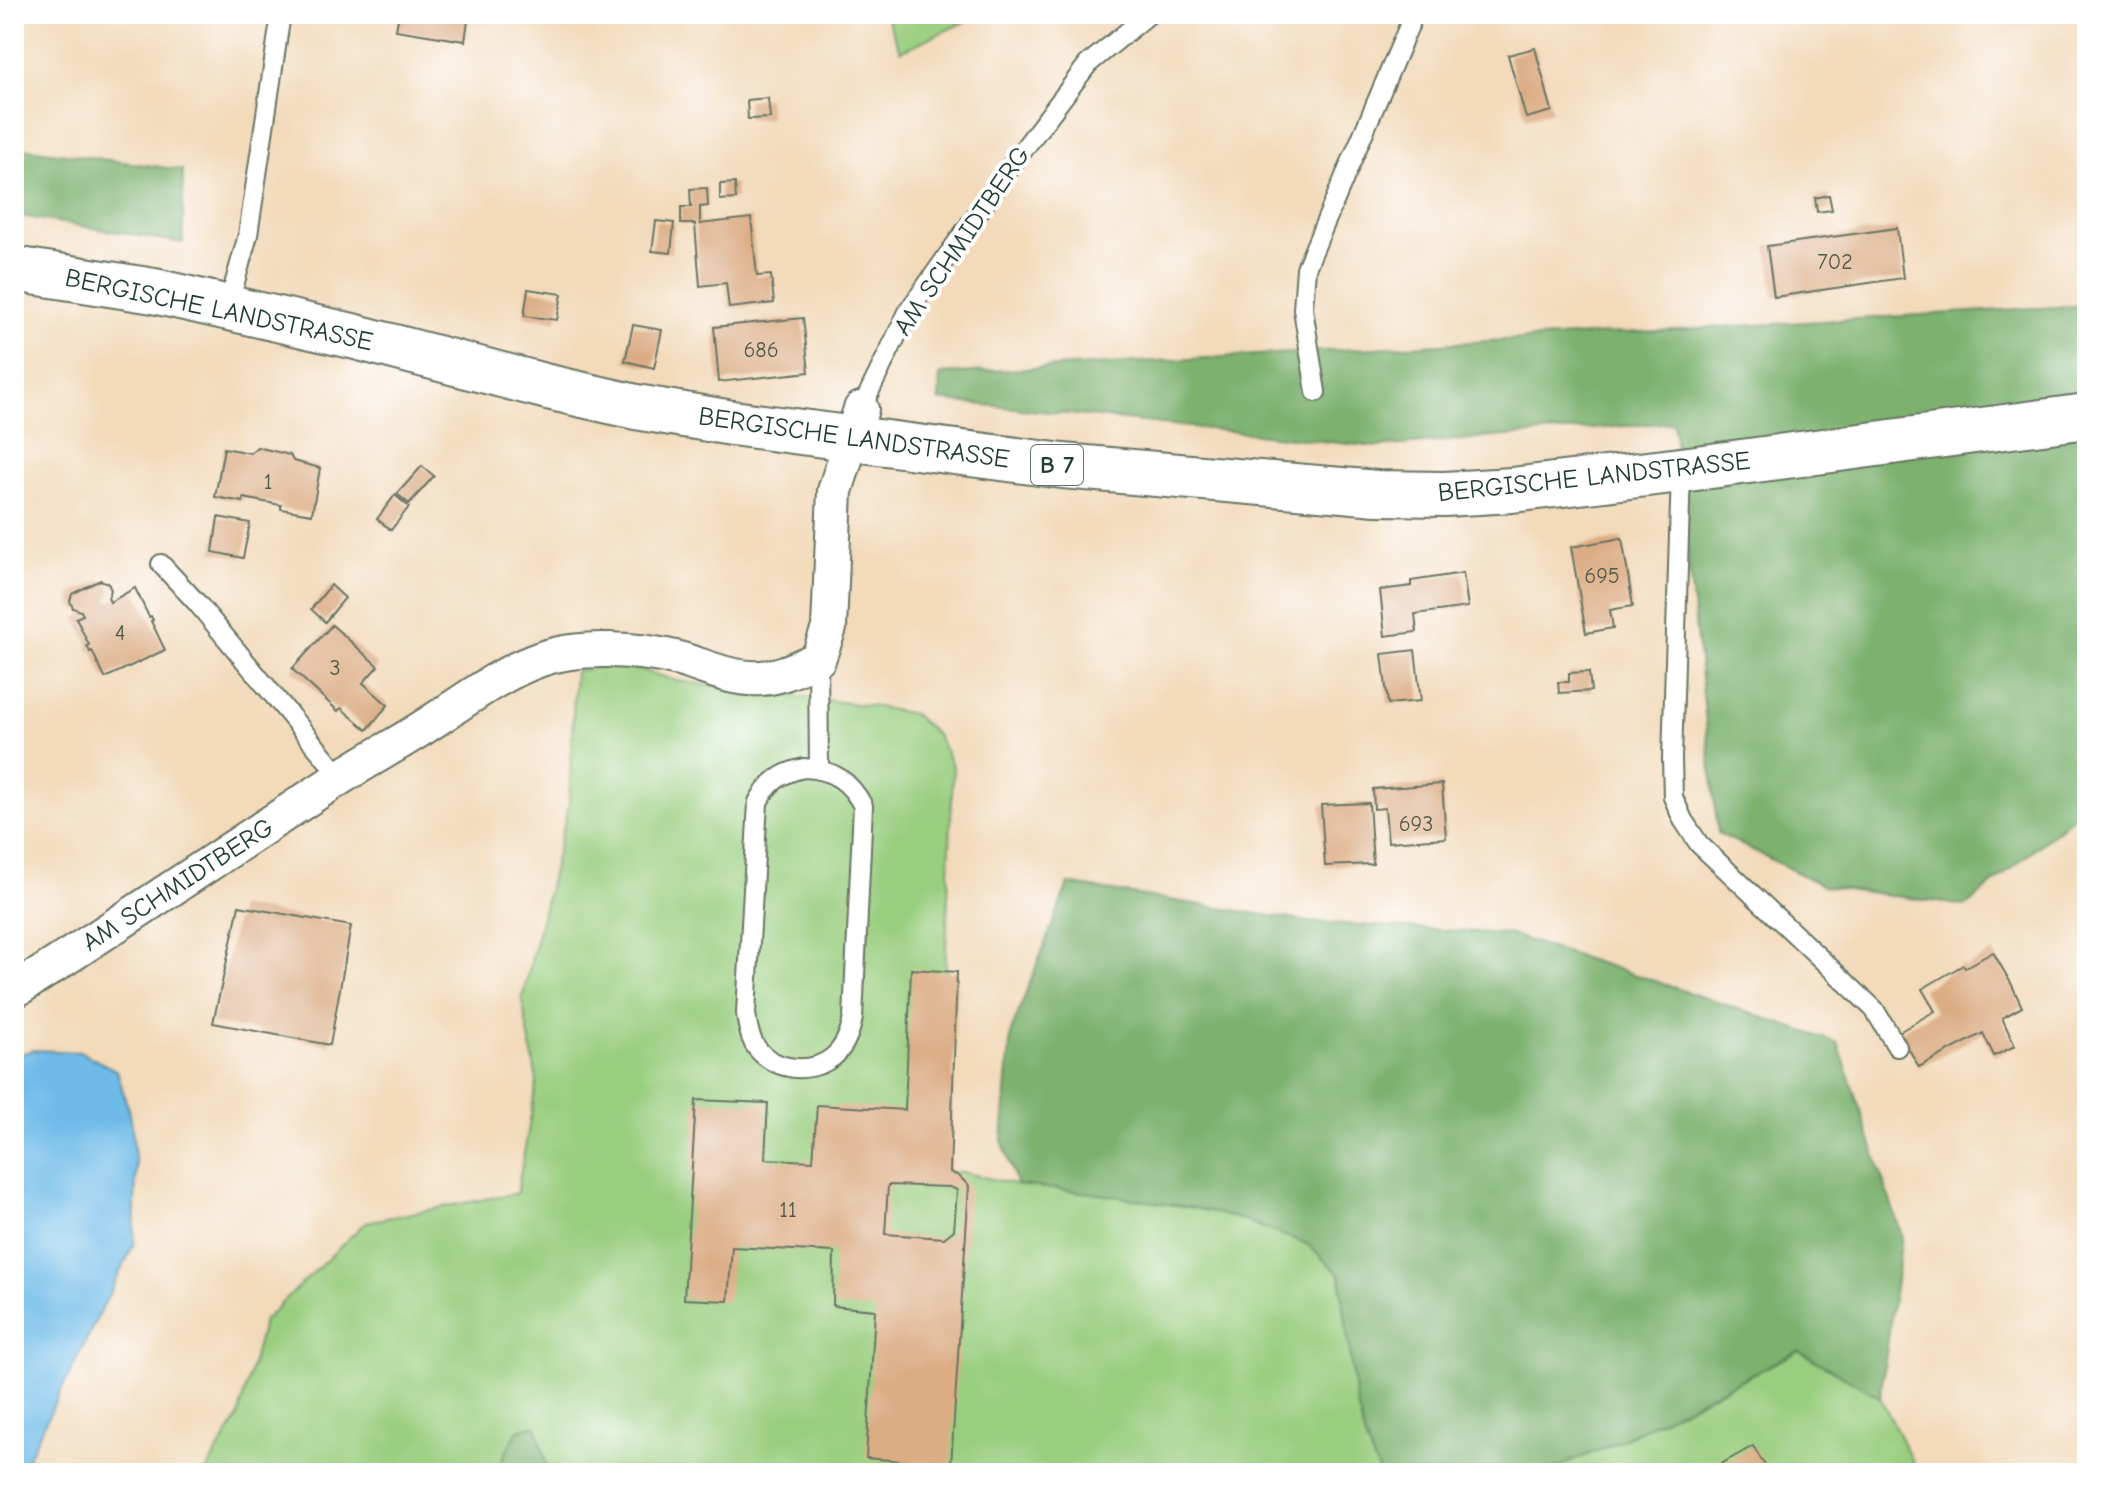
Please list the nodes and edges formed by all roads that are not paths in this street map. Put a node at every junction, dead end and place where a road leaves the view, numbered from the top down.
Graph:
1 (281, 14) edge
2 (1149, 14) edge
3 (1414, 14) edge
4 (14, 269) edge
5 (228, 307) junction
6 (1316, 392) dead end
7 (2087, 416) edge
8 (855, 424) junction
9 (1681, 470) junction
10 (161, 564) dead end
11 (818, 659) junction
12 (819, 768) junction
13 (341, 777) junction
14 (14, 991) edge
15 (1897, 1047) dead end

1 - 5 lane
2 - 8 lane, AM SCHMIDTBERG
3 - 6 lane
4 - 5 main road, BERGISCHE LANDSTRASSE / B 7
5 - 8 main road, BERGISCHE LANDSTRASSE / B 7
7 - 9 main road, BERGISCHE LANDSTRASSE / B 7
8 - 9 main road, BERGISCHE LANDSTRASSE / B 7
8 - 11 street, AM SCHMIDTBERG
9 - 15 lane
10 - 13 lane
11 - 12 lane
11 - 13 street, AM SCHMIDTBERG
12 - 12 lane
13 - 14 street, AM SCHMIDTBERG

